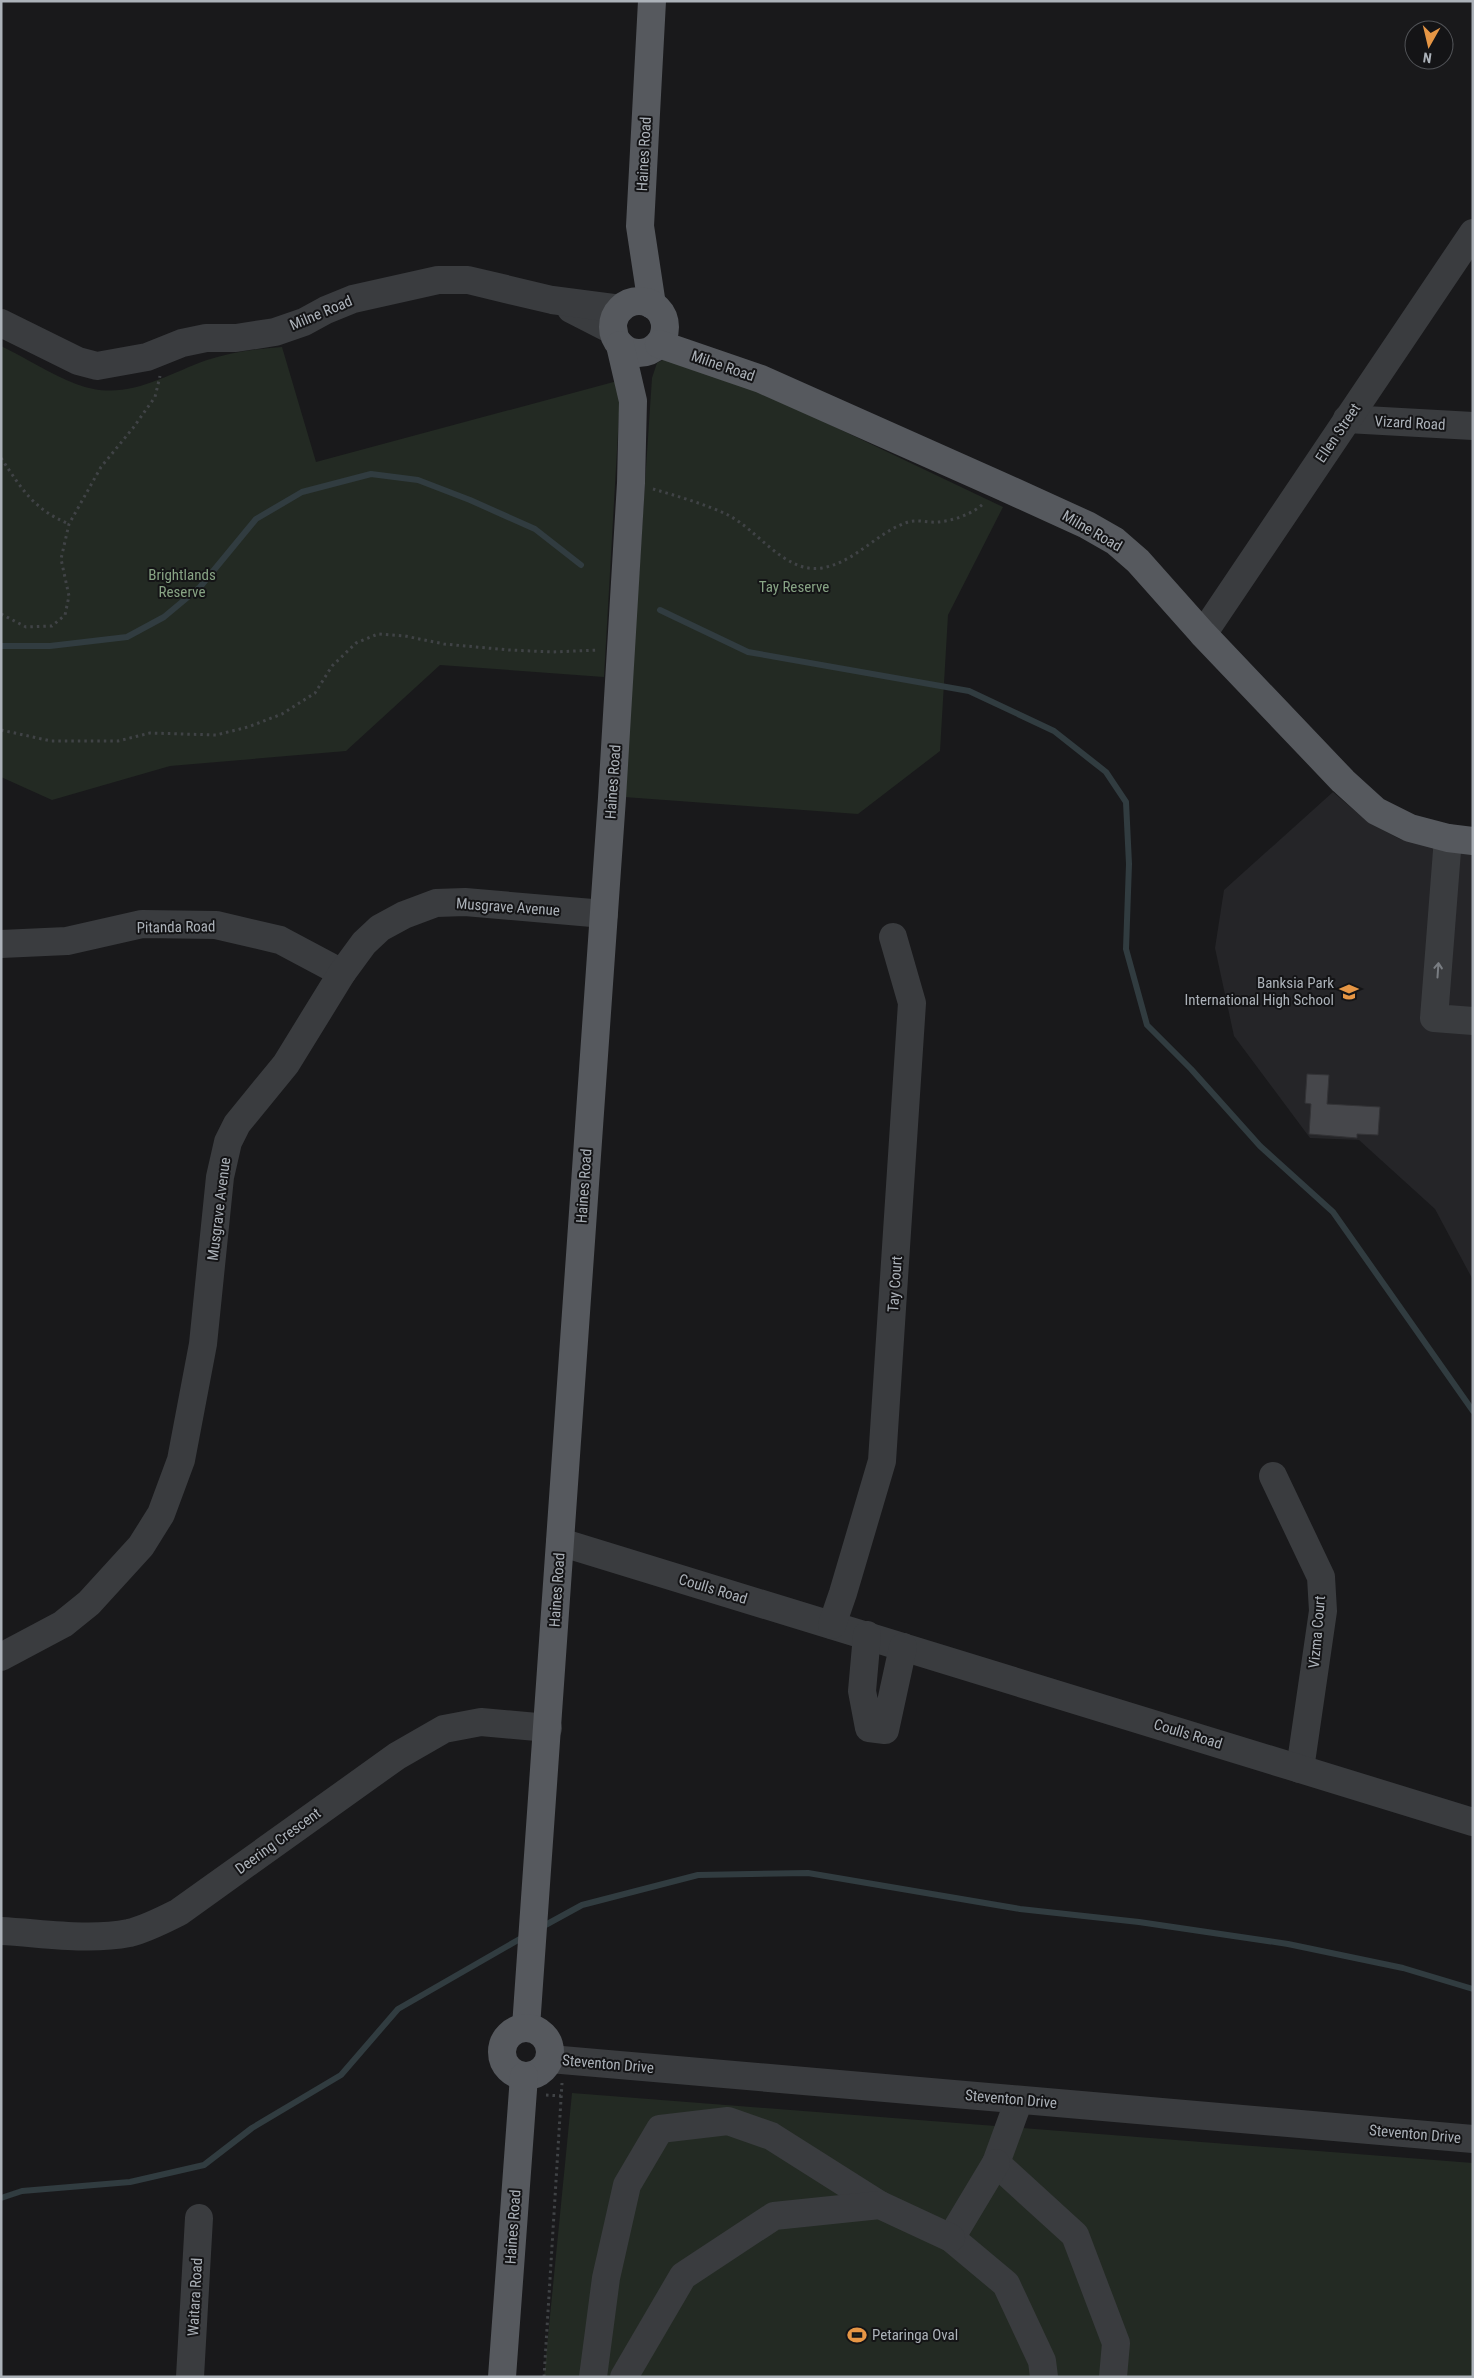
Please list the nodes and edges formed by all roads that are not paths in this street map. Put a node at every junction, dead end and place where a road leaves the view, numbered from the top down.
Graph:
1 (652, 1) edge
2 (1473, 233) edge
3 (1, 323) edge
4 (639, 326) junction
5 (1347, 419) junction
6 (1473, 426) edge
7 (1204, 634) junction
8 (1460, 839) edge
9 (604, 914) junction
10 (893, 937) dead end
11 (1, 944) edge
12 (342, 973) junction
13 (1473, 1021) edge
14 (1273, 1476) dead end
15 (560, 1542) junction
16 (832, 1625) junction
17 (867, 1636) junction
18 (903, 1647) junction
19 (1, 1658) edge
20 (548, 1728) junction
21 (1300, 1768) junction
22 (1473, 1822) edge
23 (1, 1931) edge
24 (526, 2027) junction
25 (557, 2060) junction
26 (524, 2076) junction
27 (1019, 2100) junction
28 (1473, 2139) edge
29 (996, 2164) junction
30 (880, 2204) junction
31 (200, 2218) dead end
32 (951, 2238) junction
33 (190, 2377) edge
34 (502, 2377) edge
35 (594, 2377) edge
36 (624, 2377) edge
37 (1044, 2377) edge
38 (1113, 2377) edge

1 - 4 main road, Haines Road
2 - 5 street, Ellen Street
3 - 4 street, Milne Road
4 - 7 main road, Milne Road
4 - 9 main road, Haines Road
5 - 6 street, Vizard Road
5 - 7 street, Ellen Street
7 - 8 main road, Milne Road
13 -> 8 street
9 - 12 street, Musgrave Avenue
9 - 15 main road, Haines Road
10 - 16 street, Tay Court
11 - 12 street, Pitanda Road
12 - 19 street, Musgrave Avenue
14 - 21 street, Vizma Court
15 - 16 street, Coulls Road
15 - 20 main road, Haines Road
16 - 17 street, Coulls Road
17 - 18 street, Coulls Road
17 - 18 street
18 - 21 street, Coulls Road
20 - 23 street, Deering Crescent
20 - 24 main road, Haines Road
21 - 22 street, Coulls Road
24 - 25 main road
24 - 26 main road
25 - 26 main road
25 - 27 street, Steventon Drive
26 - 34 main road, Haines Road
27 - 28 street, Steventon Drive
27 - 29 street
29 - 32 street
29 - 38 street
30 - 32 street
30 - 35 street
30 - 36 street
31 - 33 street, Waitara Road
32 - 37 street

